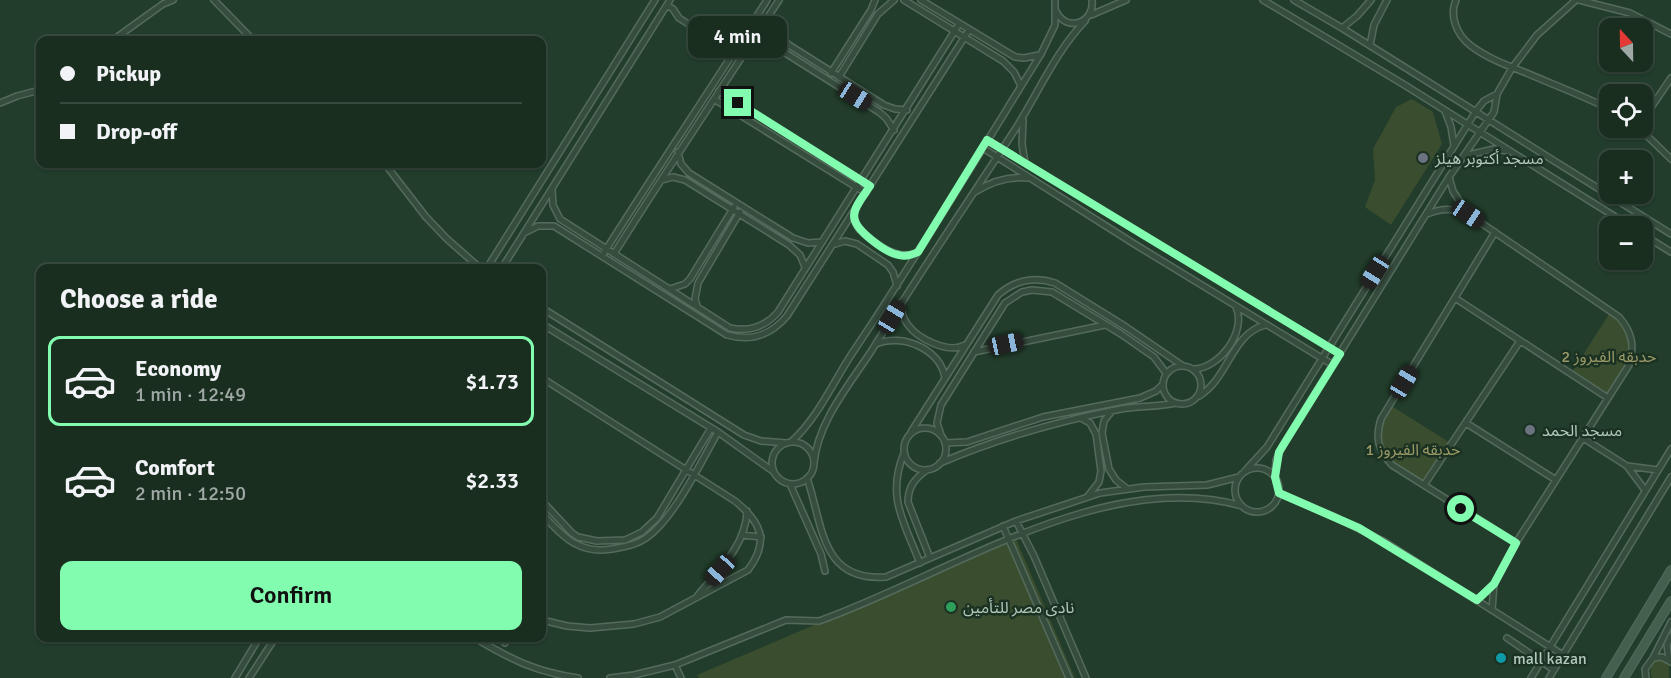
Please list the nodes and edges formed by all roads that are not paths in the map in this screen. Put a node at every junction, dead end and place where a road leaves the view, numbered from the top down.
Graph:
1 (173, 0) edge
2 (214, 0) edge
3 (655, 0) edge
4 (779, 0) edge
5 (875, 0) edge
6 (894, 0) edge
7 (903, 0) edge
8 (921, 0) edge
9 (1092, 0) edge
10 (1126, 0) edge
11 (1263, 0) edge
12 (1294, 0) edge
13 (1371, 0) edge
14 (1387, 0) edge
15 (1456, 0) edge
16 (1578, 0) edge
17 (164, 2) edge
18 (668, 3) edge
19 (765, 3) edge
20 (1054, 4) edge
21 (770, 14) junction
22 (1090, 15) junction
23 (1085, 21) junction
24 (959, 24) junction
25 (1342, 27) junction
26 (969, 30) junction
27 (955, 31) junction
28 (1671, 34) edge
29 (118, 36) edge
30 (249, 36) edge
31 (965, 38) junction
32 (1370, 45) junction
33 (737, 47) junction
34 (747, 50) junction
35 (1041, 54) junction
36 (1512, 68) junction
37 (832, 72) junction
38 (840, 77) junction
39 (1671, 78) edge
40 (828, 79) junction
41 (836, 84) junction
42 (1021, 86) junction
43 (713, 87) junction
44 (36, 91) edge
45 (720, 92) junction
46 (1497, 93) junction
47 (708, 95) junction
48 (716, 100) junction
49 (0, 103) edge
50 (1599, 104) edge
51 (1653, 105) edge
52 (907, 110) junction
53 (1444, 110) junction
54 (1476, 111) junction
55 (1023, 116) junction
56 (1489, 119) junction
57 (1467, 124) junction
58 (894, 130) junction
59 (1480, 132) junction
60 (1649, 138) edge
61 (987, 140) junction
62 (1454, 146) junction
63 (983, 148) junction
64 (1002, 149) junction
65 (1509, 151) junction
66 (678, 152) junction
67 (997, 157) junction
68 (1462, 157) junction
69 (1671, 159) edge
70 (1025, 163) junction
71 (388, 168) edge
72 (1449, 177) junction
73 (1031, 178) junction
74 (660, 181) junction
75 (861, 181) junction
76 (870, 186) junction
77 (857, 187) junction
78 (552, 189) junction
79 (866, 193) junction
80 (974, 193) junction
81 (737, 203) junction
82 (743, 207) junction
83 (733, 210) junction
84 (854, 212) junction
85 (739, 214) junction
86 (1468, 214) junction
87 (1425, 215) junction
88 (1614, 216) edge
89 (1495, 232) junction
90 (525, 233) junction
91 (1671, 234) edge
92 (1653, 241) edge
93 (822, 242) junction
94 (833, 245) junction
95 (607, 249) junction
96 (918, 252) junction
97 (1671, 252) edge
98 (614, 254) junction
99 (602, 256) junction
100 (610, 261) junction
101 (476, 264) edge
102 (490, 264) edge
103 (505, 264) edge
104 (805, 267) junction
105 (897, 286) junction
106 (670, 289) junction
107 (1455, 298) junction
108 (901, 302) junction
109 (697, 306) junction
110 (1235, 306) junction
111 (546, 311) edge
112 (1106, 325) junction
113 (1266, 325) junction
114 (546, 326) edge
115 (1520, 341) junction
116 (874, 345) junction
117 (966, 345) junction
118 (1329, 347) junction
119 (974, 352) junction
120 (1340, 354) junction
121 (1322, 358) junction
122 (1333, 365) junction
123 (1183, 366) junction
124 (1192, 369) junction
125 (1166, 373) junction
126 (945, 378) junction
127 (546, 381) edge
128 (1162, 386) junction
129 (1197, 397) junction
130 (1608, 398) junction
131 (1176, 403) junction
132 (1112, 411) junction
133 (1079, 417) junction
134 (1466, 423) junction
135 (711, 428) junction
136 (718, 432) junction
137 (911, 432) junction
138 (941, 435) junction
139 (1583, 438) junction
140 (788, 443) junction
141 (945, 443) junction
142 (1671, 449) edge
143 (904, 453) junction
144 (814, 463) junction
145 (940, 463) junction
146 (1627, 466) junction
147 (686, 470) junction
148 (927, 470) junction
149 (1658, 470) junction
150 (1245, 471) junction
151 (774, 472) junction
152 (694, 474) junction
153 (1239, 477) junction
154 (1275, 477) junction
155 (1671, 477) edge
156 (807, 478) junction
157 (1556, 480) junction
158 (790, 484) junction
159 (1424, 485) junction
160 (1126, 488) junction
161 (1646, 490) junction
162 (1279, 493) junction
163 (1087, 496) junction
164 (546, 506) edge
165 (1242, 506) junction
166 (747, 511) junction
167 (546, 518) edge
168 (1016, 521) junction
169 (1003, 526) junction
170 (1022, 533) junction
171 (742, 535) junction
172 (761, 537) junction
173 (1009, 539) junction
174 (1516, 543) junction
175 (930, 558) junction
176 (920, 563) junction
177 (720, 570) junction
178 (825, 571) dead end
179 (1670, 573) edge
180 (728, 582) junction
181 (1494, 584) junction
182 (697, 596) junction
183 (1477, 600) junction
184 (1671, 601) edge
185 (1492, 610) junction
186 (546, 621) edge
187 (1671, 622) edge
188 (1671, 636) edge
189 (1507, 638) dead end
190 (257, 642) edge
191 (272, 642) edge
192 (482, 642) edge
193 (1550, 648) junction
194 (1563, 656) junction
195 (1653, 658) junction
196 (1670, 661) edge
197 (1541, 662) junction
198 (675, 665) junction
199 (1554, 670) junction
200 (235, 678) edge
201 (249, 678) edge
202 (578, 678) edge
203 (610, 678) edge
204 (681, 678) edge
205 (1069, 678) edge
206 (1086, 678) edge
207 (1531, 678) edge
208 (1549, 678) edge
209 (1606, 678) edge
210 (1624, 678) edge
211 (1646, 678) edge

1 - 17 street
2 - 30 street
3 - 102 street
4 - 21 street
5 - 37 street
6 - 38 street
7 - 27 street
8 - 24 street
9 - 22 street
10 - 22 street
11 - 53 street
12 - 25 street
13 - 25 street
14 - 32 street
15 - 36 street
16 - 28 street
16 - 36 street
17 - 29 street
18 - 33 street
18 - 78 street
19 - 21 street
19 - 33 street
20 - 23 street
20 - 35 street
21 - 34 street
21 - 37 street
22 - 23 street
23 - 55 street
24 - 26 street
24 - 27 street
25 - 32 street
26 - 31 street
26 - 35 street
27 - 31 street
27 - 52 street
31 - 42 street
31 - 76 street
32 - 54 street
33 - 43 street
34 - 40 street
34 - 45 street
35 - 42 street
36 - 46 street
36 - 50 street
37 - 38 street
37 - 40 street
38 - 41 street
38 - 52 street
39 - 51 street
40 - 41 street
41 - 58 street
42 - 61 street
43 - 45 street
43 - 47 street
44 - 49 street
45 - 48 street
45 - 75 street
46 - 54 street
46 - 56 street
47 - 48 street
47 - 95 street
48 - 66 street
48 - 77 street
52 - 58 street
53 - 57 street
53 - 62 street
54 - 56 street
54 - 57 street
55 - 64 street
55 - 70 street
56 - 59 street
56 - 91 street
57 - 59 street
57 - 62 street
58 - 75 street
59 - 65 street
59 - 68 street
60 - 69 street
61 - 63 street
61 - 64 street
62 - 118 street
63 - 67 street
63 - 96 street
64 - 67 street
64 - 70 street
65 - 68 street
65 - 88 street
66 - 74 street
66 - 81 street
67 - 73 street
67 - 80 street
68 - 72 street
70 - 118 street
71 - 101 street
72 - 86 street
72 - 87 street
73 - 80 street
73 - 110 street
74 - 83 street
74 - 98 street
75 - 76 street
75 - 77 street
76 - 79 street
77 - 79 street
77 - 93 street
78 - 90 street
78 - 95 street
79 - 84 street
80 - 108 street
81 - 82 street
81 - 83 street
82 - 85 street
82 - 93 street
83 - 85 street
83 - 106 street
84 - 94 street
84 - 96 street
85 - 104 street
85 - 109 street
86 - 87 street
86 - 89 street
87 - 120 street
89 - 107 street
89 - 130 street
90 - 99 street
90 - 103 street
92 - 97 street
93 - 104 street
94 - 100 street
94 - 105 street
95 - 98 street
95 - 99 street
96 - 105 street
98 - 100 street
98 - 106 street
99 - 100 street
104 - 109 street
105 - 140 street
106 - 109 street
107 - 115 street
107 - 159 street
108 - 116 street
108 - 117 street
110 - 113 street
110 - 124 street
111 - 140 street
112 - 119 street
112 - 119 street
112 - 125 street
113 - 121 street
113 - 129 street
114 - 135 street
115 - 130 street
115 - 134 street
116 - 126 street
116 - 144 street
117 - 123 street
117 - 126 street
118 - 120 street
118 - 121 street
119 - 138 street
120 - 122 street
121 - 122 street
121 - 150 street
122 - 154 street
123 - 124 street
123 - 125 street
124 - 129 street
125 - 128 street
126 - 137 street
127 - 147 street
128 - 131 street
128 - 141 street
129 - 131 street
130 - 139 street
131 - 132 street
132 - 133 street
132 - 160 street
133 - 145 street
133 - 163 street
134 - 157 street
134 - 159 street
135 - 136 street
135 - 147 street
136 - 151 street
136 - 152 street
137 - 138 street
137 - 143 street
138 - 141 street
139 - 146 street
139 - 157 street
140 - 144 street
140 - 151 street
141 - 145 street
142 - 149 street
143 - 148 street
143 - 176 street
144 - 156 street
145 - 148 street
146 - 149 street
146 - 161 street
147 - 152 street
147 - 164 street
148 - 175 street
149 - 161 street
150 - 153 street
150 - 154 street
151 - 158 street
152 - 166 street
152 - 167 street
153 - 160 street
153 - 165 street
154 - 162 street
155 - 194 street
156 - 158 street
156 - 176 street
157 - 174 street
158 - 178 street
159 - 174 street
160 - 163 street
161 - 193 street
162 - 165 street
162 - 183 street
163 - 168 street
165 - 170 street
166 - 171 street
166 - 172 street
168 - 169 street
168 - 170 street
169 - 173 street
169 - 175 street
170 - 173 street
170 - 206 street
171 - 172 street
171 - 177 street
172 - 180 street
173 - 198 street
173 - 205 street
174 - 181 street
175 - 176 street
177 - 180 street
177 - 182 street
179 - 209 main road
180 - 182 street
181 - 183 street
181 - 185 street
182 - 186 street
183 - 185 street
184 - 210 main road
185 - 193 street
187 - 195 street
188 - 196 street
189 - 197 street
190 - 200 street
191 - 201 street
192 - 202 street
193 - 194 street
193 - 197 street
194 - 199 street
195 - 196 street
195 - 211 street
197 - 199 street
197 - 207 street
198 - 203 street
198 - 204 street
199 - 208 street

